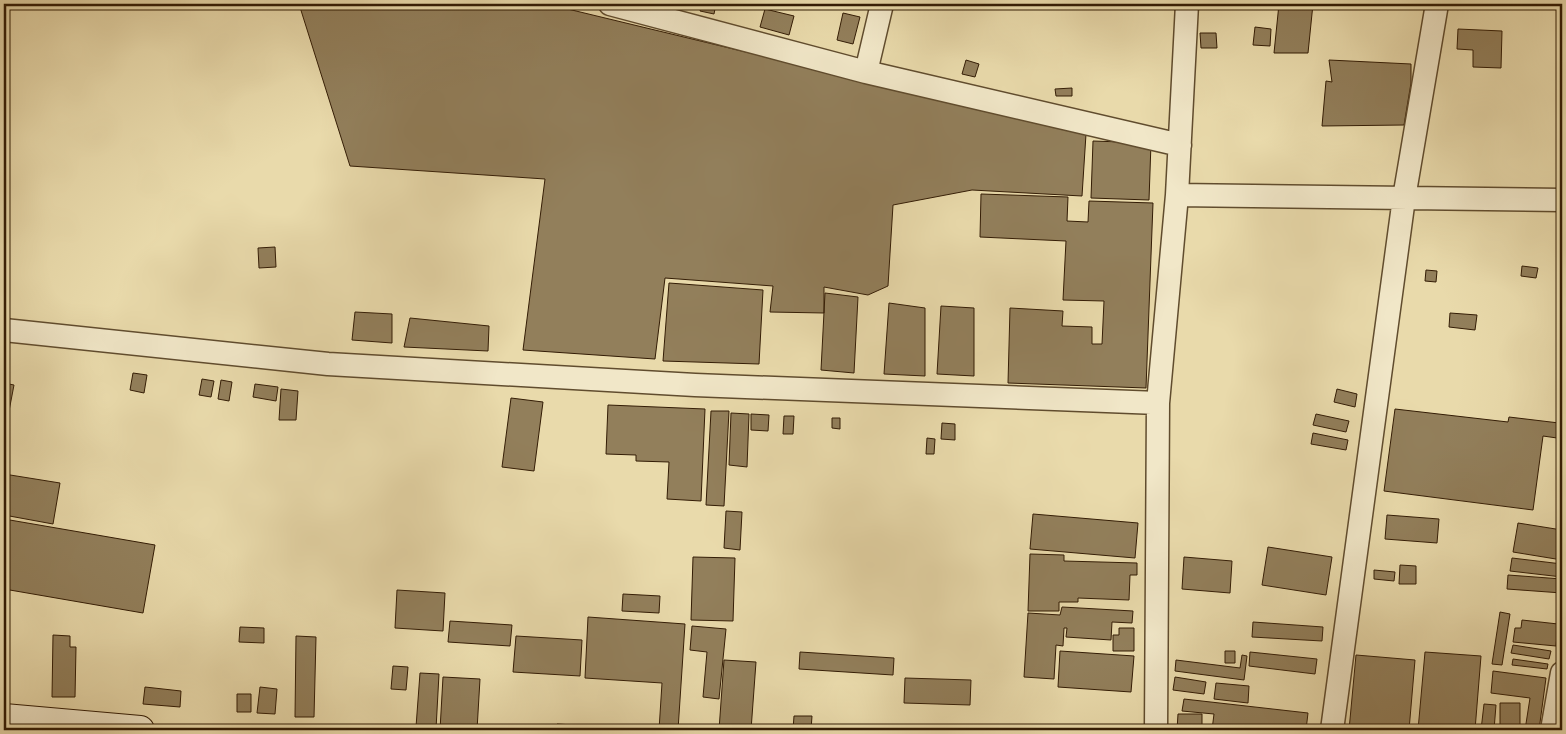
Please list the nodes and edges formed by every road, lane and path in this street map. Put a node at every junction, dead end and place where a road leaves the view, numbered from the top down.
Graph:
1 (610, 4) edge
2 (882, 4) edge
3 (1187, 4) edge
4 (1437, 4) edge
5 (866, 72) junction
6 (1180, 145) junction
7 (1177, 195) junction
8 (1404, 198) junction
9 (1562, 200) edge
10 (4, 330) edge
11 (1158, 403) junction
12 (1562, 673) edge
13 (4, 718) edge
14 (140, 730) edge
15 (1156, 730) edge
16 (1332, 730) edge
17 (1552, 730) edge

1 - 5 street
2 - 5 street
3 - 6 street
4 - 8 street
5 - 6 street
6 - 7 street
7 - 8 street
7 - 11 street
8 - 9 street
8 - 16 street
10 - 11 street
11 - 15 street
12 - 17 street
13 - 14 street

